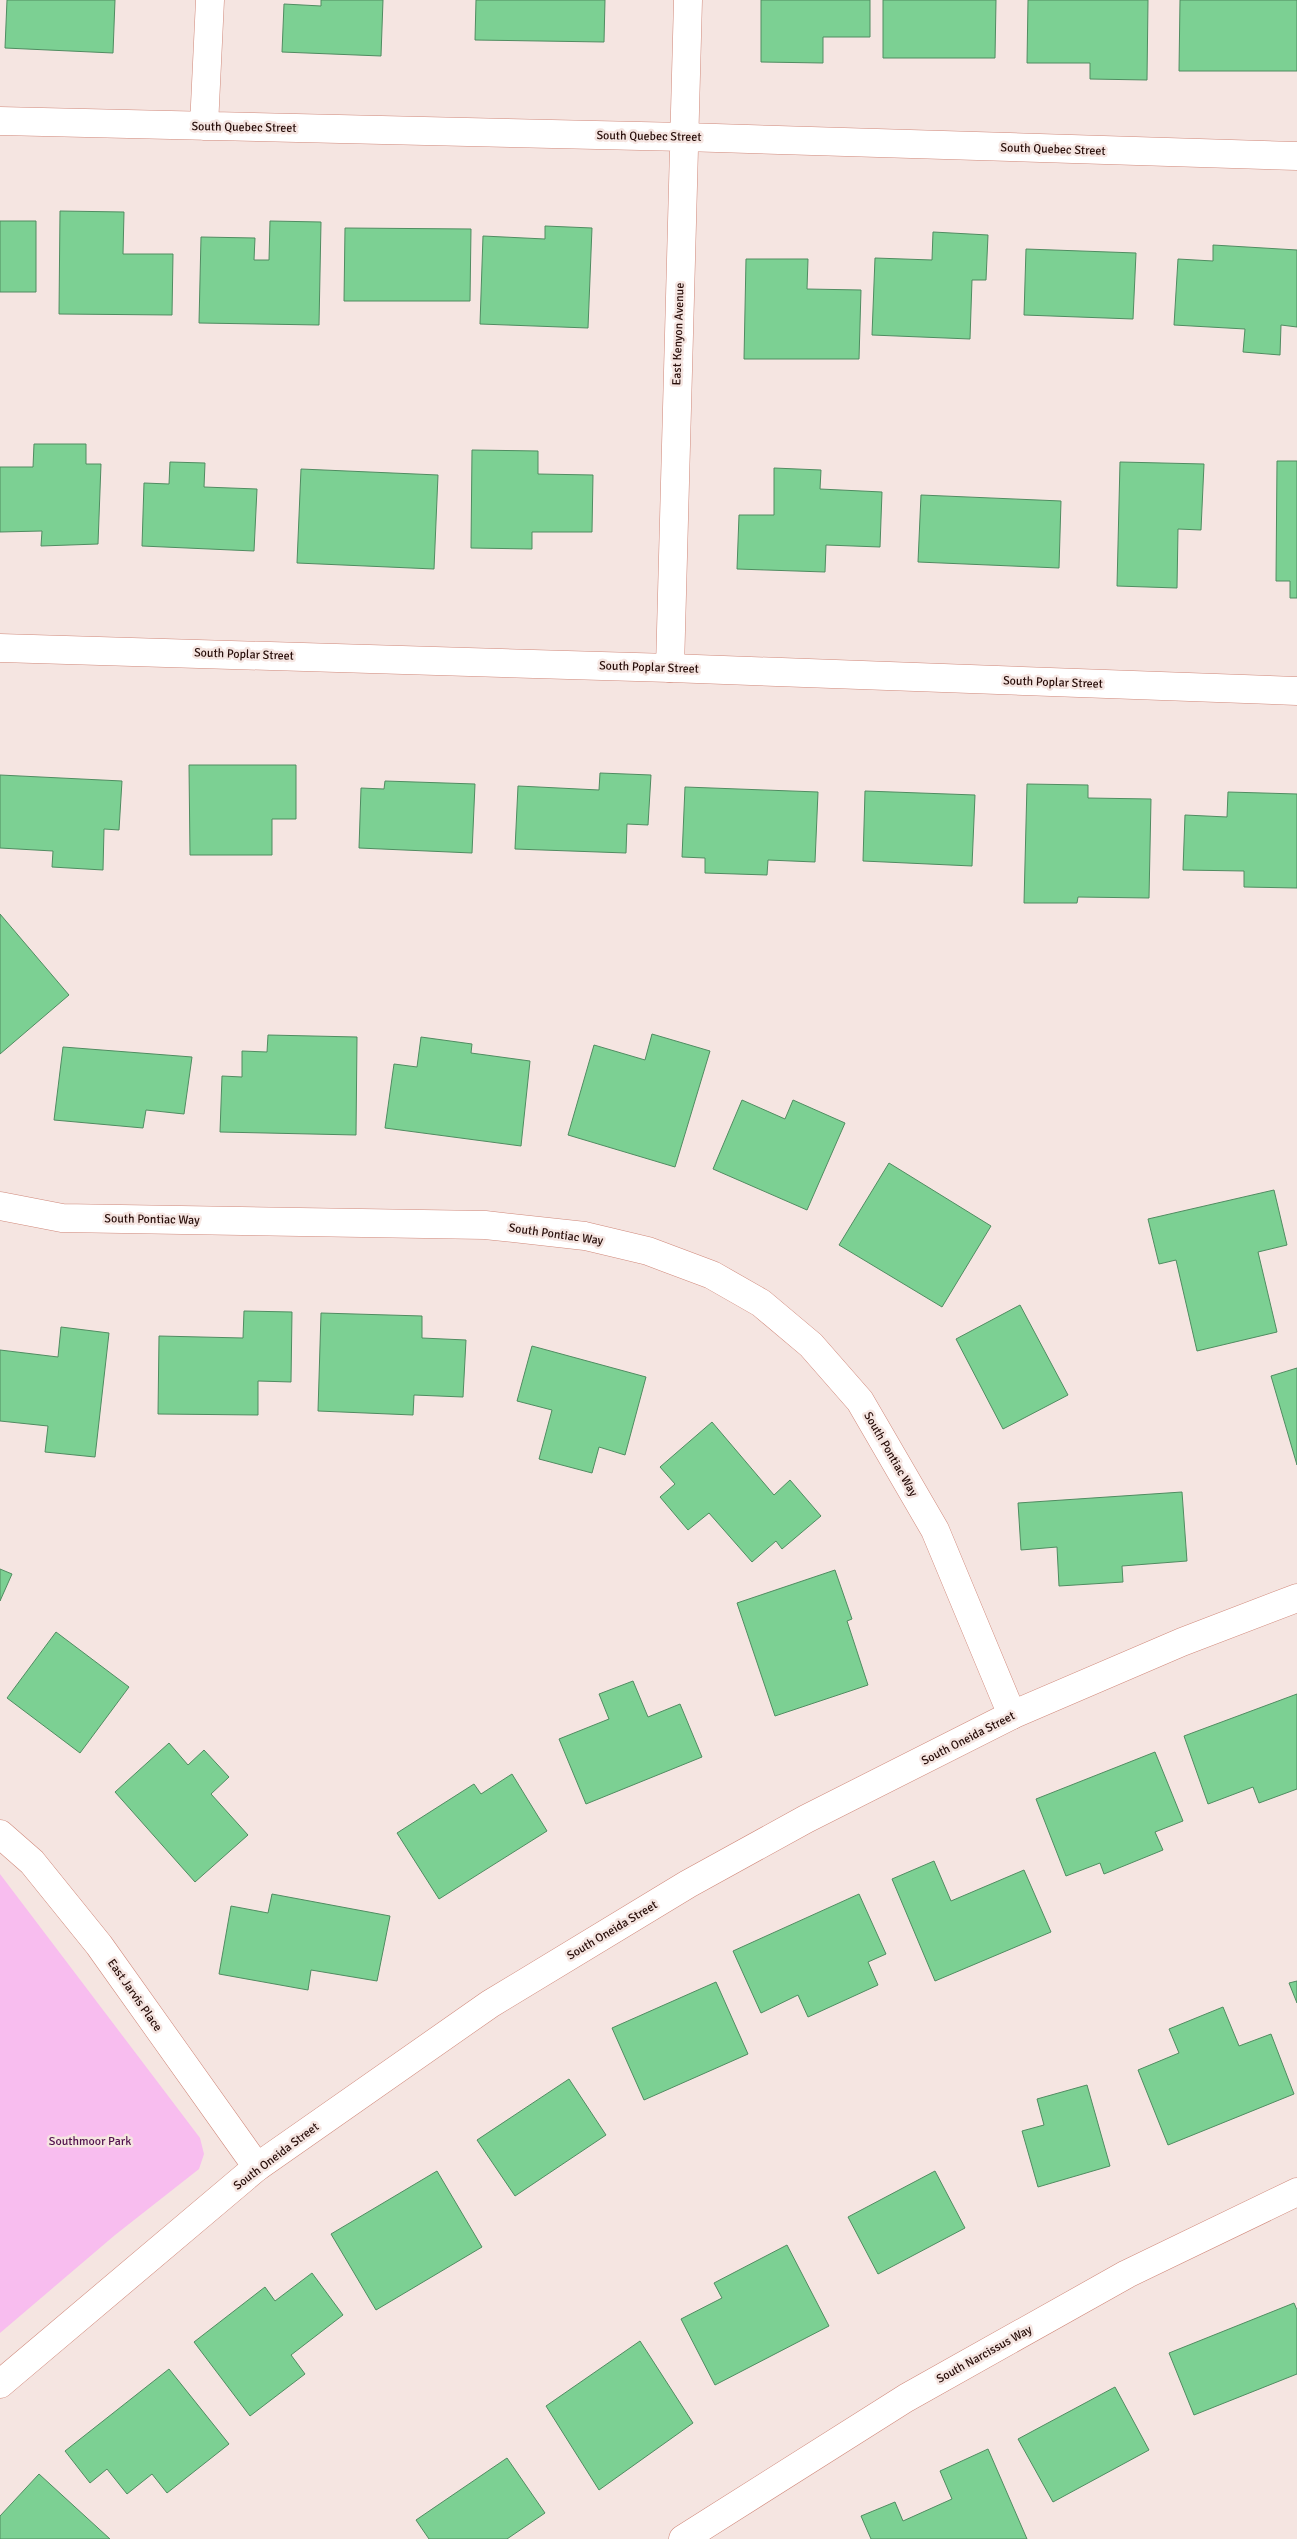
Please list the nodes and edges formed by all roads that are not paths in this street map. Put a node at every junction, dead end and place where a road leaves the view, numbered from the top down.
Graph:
1 (210, 0) edge
2 (688, 0) edge
3 (0, 121) edge
4 (204, 126) junction
5 (684, 137) junction
6 (1297, 156) edge
7 (0, 648) edge
8 (670, 668) junction
9 (1297, 691) edge
10 (0, 1206) edge
11 (1297, 1598) edge
12 (1012, 1715) junction
13 (0, 1834) edge
14 (257, 2167) junction
15 (1297, 2192) edge
16 (0, 2384) edge
17 (683, 2539) edge

1 - 4 street
2 - 5 street, East Kenyon Avenue
3 - 4 street, South Quebec Street
4 - 5 street, South Quebec Street
5 - 6 street, South Quebec Street
5 - 8 street, East Kenyon Avenue
7 - 8 street, South Poplar Street
8 - 9 street, South Poplar Street
10 - 12 street, South Pontiac Way
11 - 12 street, South Oneida Street
12 - 14 street, South Oneida Street
13 - 14 street, East Jarvis Place
14 - 16 street, South Oneida Street
15 - 17 street, South Narcissus Way

